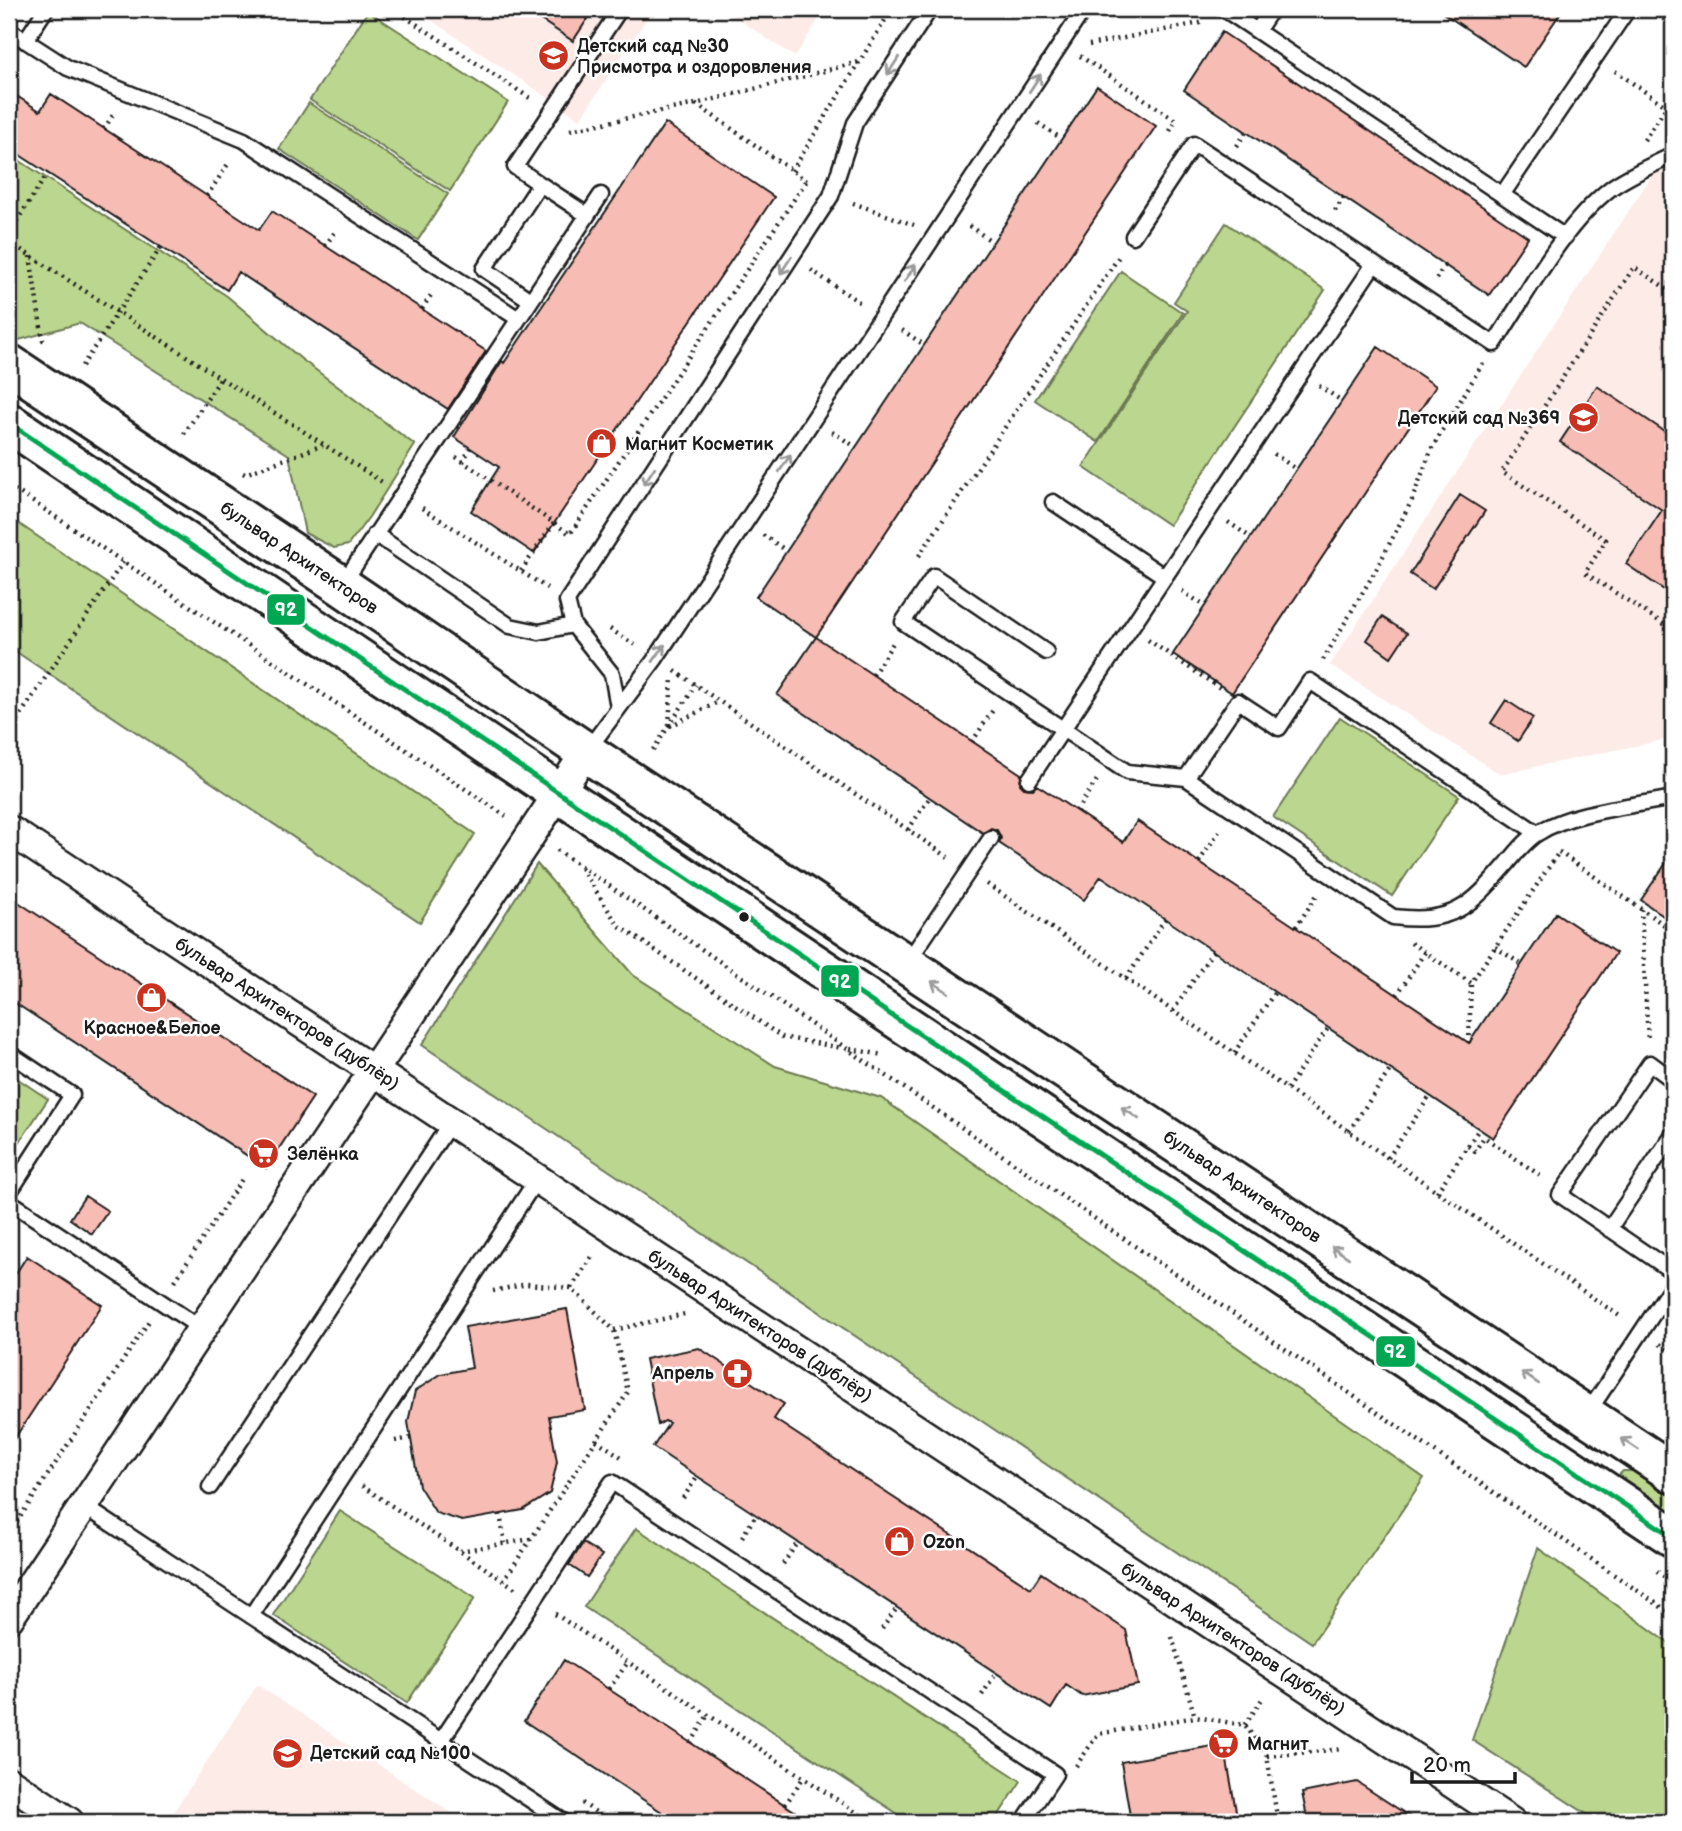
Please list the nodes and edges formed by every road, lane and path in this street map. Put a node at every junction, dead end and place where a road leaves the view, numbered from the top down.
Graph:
1 (46, 9) edge
2 (393, 9) edge
3 (620, 9) edge
4 (892, 9) edge
5 (930, 9) edge
6 (1084, 9) edge
7 (1272, 9) edge
8 (1628, 9) edge
9 (1230, 13) edge
10 (1658, 16) dead end
11 (1672, 26) edge
12 (9, 30) edge
13 (1257, 31) junction
14 (25, 41) junction
15 (1082, 46) dead end
16 (859, 62) junction
17 (1605, 65) dead end
18 (121, 104) dead end
19 (1673, 107) edge
20 (551, 112) junction
21 (1044, 126) dead end
22 (104, 129) dead end
23 (534, 137) junction
24 (1062, 139) dead end
25 (236, 151) dead end
26 (1673, 155) edge
27 (792, 171) dead end
28 (48, 173) dead end
29 (807, 180) dead end
30 (540, 184) junction
31 (601, 195) dead end
32 (1502, 195) junction
33 (207, 196) dead end
34 (587, 215) junction
35 (342, 221) dead end
36 (975, 230) dead end
37 (9, 233) edge
38 (1133, 236) joint
39 (1565, 237) junction
40 (9, 242) edge
41 (993, 242) dead end
42 (326, 246) dead end
43 (161, 247) dead end
44 (30, 256) junction
45 (792, 257) junction
46 (1374, 264) junction
47 (439, 284) dead end
48 (1673, 293) edge
49 (530, 300) junction
50 (422, 309) dead end
51 (118, 312) junction
52 (882, 317) junction
53 (517, 318) junction
54 (906, 333) dead end
55 (43, 340) dead end
56 (1494, 344) junction
57 (924, 345) dead end
58 (9, 364) edge
59 (82, 366) dead end
60 (221, 378) junction
61 (1312, 381) dead end
62 (1342, 401) dead end
63 (9, 423) edge
64 (184, 434) dead end
65 (838, 435) dead end
66 (324, 444) junction
67 (856, 447) dead end
68 (470, 448) dead end
69 (1266, 449) dead end
70 (454, 456) dead end
71 (463, 461) junction
72 (1296, 469) dead end
73 (245, 474) dead end
74 (9, 486) edge
75 (401, 494) junction
76 (1053, 502) dead end
77 (1220, 518) dead end
78 (554, 523) junction
79 (375, 534) junction
80 (1250, 537) dead end
81 (769, 539) dead end
82 (787, 551) dead end
83 (916, 561) dead end
84 (123, 562) junction
85 (521, 571) junction
86 (1170, 582) junction
87 (342, 586) junction
88 (567, 601) junction
89 (1205, 606) dead end
90 (573, 625) junction
91 (1673, 630) edge
92 (900, 634) dead end
93 (1142, 636) dead end
94 (1046, 652) dead end
95 (656, 658) junction
96 (873, 675) dead end
97 (1311, 681) junction
98 (696, 685) junction
99 (1000, 700) dead end
100 (719, 701) junction
101 (1238, 701) junction
102 (618, 707) junction
103 (669, 726) junction
104 (1063, 729) junction
105 (9, 732) edge
106 (972, 742) dead end
107 (653, 750) dead end
108 (586, 752) junction
109 (1104, 770) dead end
110 (1186, 778) junction
111 (1029, 780) dead end
112 (559, 793) junction
113 (930, 797) dead end
114 (1673, 798) edge
115 (1076, 811) dead end
116 (1227, 820) dead end
117 (9, 830) edge
118 (908, 830) junction
119 (532, 833) junction
120 (1537, 833) junction
121 (991, 838) dead end
122 (1558, 852) dead end
123 (1199, 862) dead end
124 (578, 864) junction
125 (968, 872) junction
126 (1324, 885) dead end
127 (1641, 909) junction
128 (1166, 919) dead end
129 (1296, 927) dead end
130 (1673, 931) edge
131 (1495, 947) dead end
132 (1213, 951) dead end
133 (1425, 953) dead end
134 (1521, 964) dead end
135 (906, 965) junction
136 (1126, 979) junction
137 (1471, 983) dead end
138 (1275, 992) dead end
139 (1397, 995) dead end
140 (1173, 1011) junction
141 (1328, 1028) dead end
142 (1469, 1043) dead end
143 (846, 1048) junction
144 (9, 1053) edge
145 (1234, 1053) junction
146 (885, 1055) dead end
147 (1650, 1063) junction
148 (1390, 1070) dead end
149 (374, 1071) junction
150 (1673, 1080) edge
151 (1287, 1089) junction
152 (1430, 1096) dead end
153 (450, 1122) junction
154 (1479, 1129) dead end
155 (1349, 1131) junction
156 (1673, 1134) edge
157 (1468, 1146) junction
158 (1388, 1158) junction
159 (244, 1176) dead end
160 (537, 1179) junction
161 (1563, 1191) junction
162 (1437, 1192) junction
163 (9, 1193) edge
164 (9, 1200) edge
165 (1609, 1228) junction
166 (598, 1247) dead end
167 (1673, 1272) edge
168 (1673, 1284) edge
169 (571, 1288) junction
170 (482, 1293) dead end
171 (161, 1301) junction
172 (696, 1312) dead end
173 (202, 1328) junction
174 (614, 1330) junction
175 (1642, 1331) junction
176 (1587, 1415) junction
177 (411, 1438) dead end
178 (392, 1441) dead end
179 (1673, 1473) edge
180 (344, 1475) junction
181 (698, 1476) dead end
182 (210, 1486) dead end
183 (683, 1498) dead end
184 (84, 1506) junction
185 (500, 1514) dead end
186 (756, 1515) dead end
187 (9, 1534) edge
188 (742, 1537) dead end
189 (1673, 1537) edge
190 (531, 1539) junction
191 (798, 1542) dead end
192 (505, 1543) junction
193 (460, 1551) junction
194 (783, 1564) dead end
195 (1650, 1567) dead end
196 (504, 1580) junction
197 (1673, 1583) edge
198 (534, 1600) junction
199 (897, 1608) dead end
200 (1673, 1615) edge
201 (251, 1616) junction
202 (9, 1618) edge
203 (883, 1629) dead end
204 (1171, 1634) dead end
205 (628, 1662) junction
206 (996, 1673) dead end
207 (609, 1689) dead end
208 (1269, 1689) dead end
209 (982, 1695) dead end
210 (708, 1715) junction
211 (1195, 1717) junction
212 (1245, 1725) junction
213 (442, 1741) junction
214 (691, 1742) dead end
215 (1344, 1748) dead end
216 (1267, 1756) junction
217 (1080, 1759) dead end
218 (803, 1778) junction
219 (9, 1782) edge
220 (785, 1805) dead end
221 (68, 1822) edge
222 (564, 1822) edge
223 (871, 1822) edge
224 (1023, 1822) edge
225 (1278, 1822) edge
226 (1511, 1822) edge

1 - 14 lane
2 - 20 path
3 - 20 lane
4 - 16 path
5 -> 45 lane
52 -> 6 lane
7 - 13 lane
8 - 32 lane
9 - 13 lane
9 - 15 path
10 - 11 path
12 - 14 lane
13 - 32 lane
14 - 53 lane
16 - 23 path
16 - 27 path
17 - 19 path
18 - 22 path
20 - 23 lane
21 - 24 path
23 - 30 lane
25 - 33 path
26 - 39 lane
28 - 37 path
29 - 78 path
30 - 34 lane
30 - 49 lane
31 - 34 lane
32 - 39 lane
34 - 49 lane
35 - 42 path
36 - 41 path
38 - 46 lane
38 - 83 path
39 - 56 lane
40 - 44 path
43 - 51 path
44 - 51 path
44 - 55 path
45 - 52 path
45 -> 88 lane
46 - 56 lane
46 - 86 lane
47 - 50 path
48 - 91 path
49 - 53 lane
51 - 59 path
51 - 60 path
95 -> 52 lane
53 - 75 lane
54 - 57 path
56 - 97 path
58 - 87 main road, бульвар Архитекторов
60 - 64 path
60 - 66 path
61 - 62 path
63 - 112 main road
65 - 67 path
66 - 73 path
66 - 75 path
68 - 71 path
69 - 72 path
70 - 71 path
71 - 78 path
74 - 84 path
75 - 79 lane
75 - 85 path
76 - 86 lane
77 - 80 path
78 - 85 path
79 - 87 lane
79 - 90 lane
81 - 82 path
84 - 105 path
84 - 119 path
85 - 88 path
86 - 89 path
86 - 104 lane
87 - 108 main road, бульвар Архитекторов
88 - 90 lane
88 - 95 path
90 - 102 lane
92 - 96 path
93 - 101 path
94 - 104 lane
95 - 102 lane
97 - 101 lane
97 - 120 lane
98 - 100 path
98 - 103 path
98 - 103 path
99 - 106 path
100 - 103 path
100 - 118 path
101 - 110 lane
102 - 108 lane
103 - 107 path
104 - 110 lane
104 - 111 lane
108 - 112 street
108 - 135 main road, бульвар Архитекторов
109 - 115 path
110 - 120 lane
112 - 119 street
112 - 189 main road
113 - 118 path
114 - 120 lane
116 - 123 path
117 - 149 street, бульвар Архитекторов (дублёр)
118 - 125 path
119 - 124 path
119 - 149 street
121 - 125 lane
122 - 127 path
124 - 143 path
124 - 143 path
125 - 135 lane
125 - 136 path
126 - 129 path
127 - 130 path
127 - 147 path
128 - 136 path
131 - 134 path
132 - 140 path
133 - 139 path
176 -> 135 main road, бульвар Архитекторов
136 - 140 path
137 - 142 path
138 - 145 path
140 - 145 path
141 - 151 path
143 - 146 path
143 - 200 path
144 - 163 lane
145 - 151 path
147 - 150 lane
147 - 161 lane
148 - 155 path
149 - 153 street, бульвар Архитекторов (дублёр)
149 - 173 street
151 - 155 path
152 - 158 path
153 - 160 street, бульвар Архитекторов (дублёр)
153 - 182 lane
154 - 157 path
155 - 158 path
156 - 165 lane
157 - 161 path
157 - 162 path
158 - 162 path
159 - 171 path
160 - 180 lane
160 - 226 street, бульвар Архитекторов (дублёр)
161 - 165 lane
162 - 175 path
164 - 171 lane
165 - 167 lane
166 - 169 path
168 - 175 lane
169 - 170 path
169 - 174 path
171 - 173 lane
171 - 187 path
172 - 174 path
173 - 184 street
174 - 190 path
175 - 176 lane
179 -> 176 main road, бульвар Архитекторов
177 - 178 path
180 - 193 path
180 - 201 lane
181 - 183 path
184 - 201 lane
184 - 202 street
185 - 192 path
186 - 188 path
190 - 192 path
190 - 196 path
191 - 194 path
192 - 193 path
193 - 196 path
195 - 197 path
196 - 198 path
198 - 205 path
198 - 213 lane
198 - 224 lane
199 - 203 path
201 - 213 lane
204 - 211 path
205 - 207 path
205 - 210 path
206 - 209 path
208 - 212 path
210 - 214 path
210 - 218 path
211 - 212 path
211 - 217 path
212 - 216 path
213 - 222 lane
215 - 216 path
216 - 225 path
218 - 220 path
218 - 223 path
219 - 221 street

